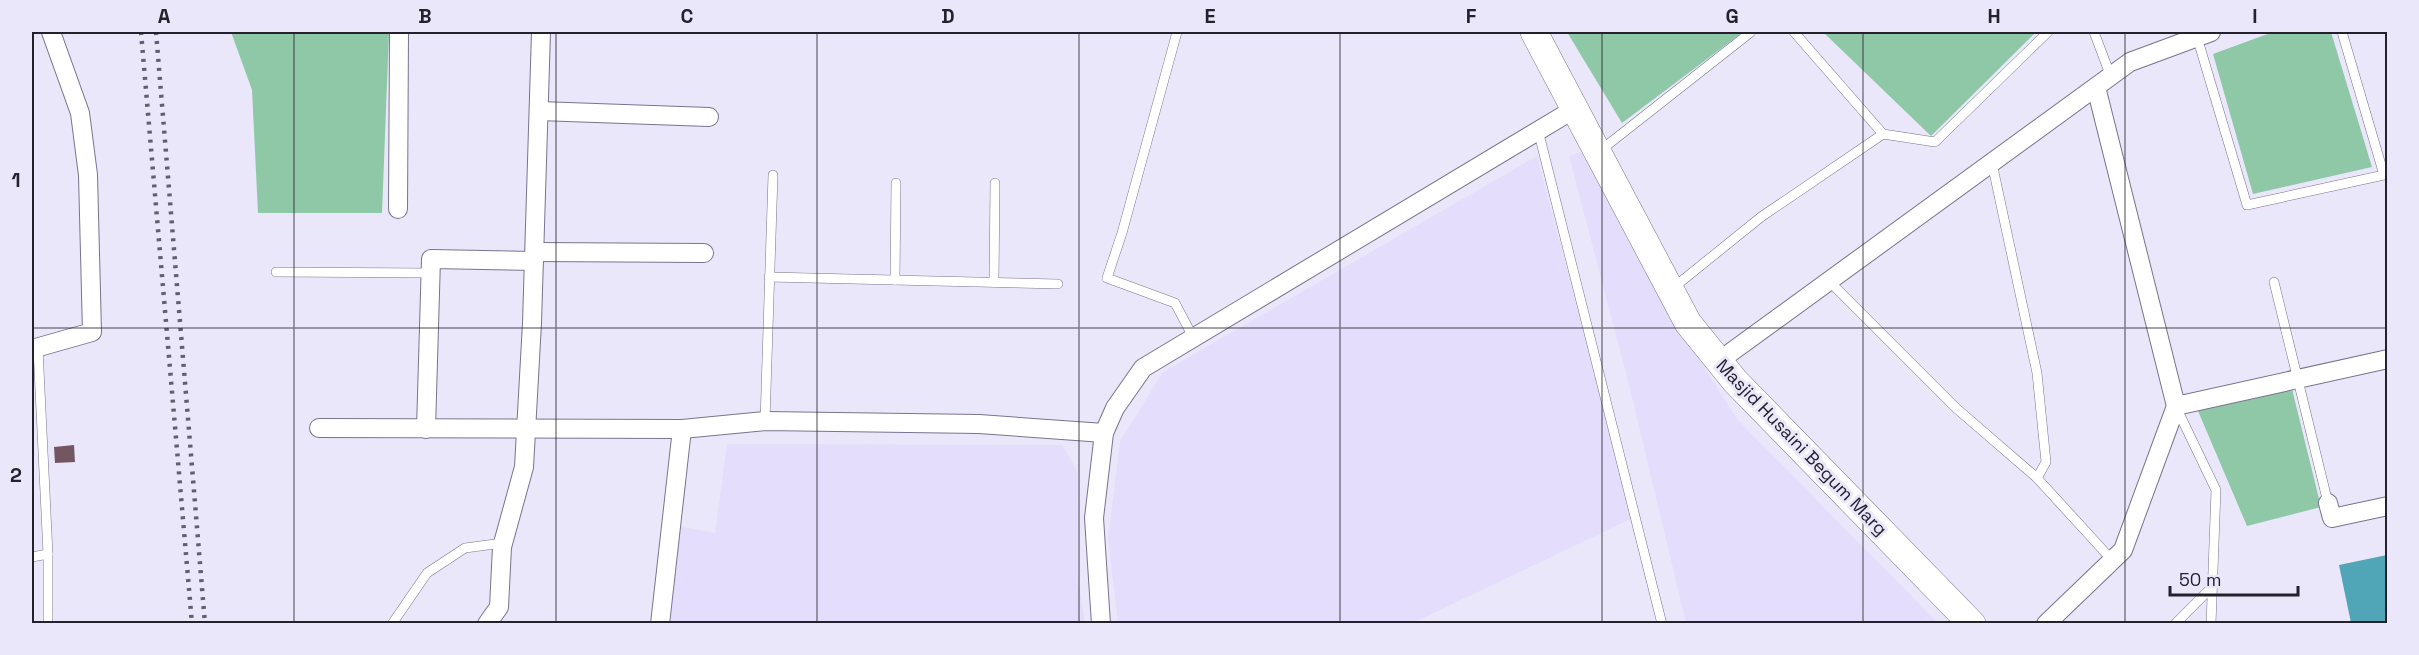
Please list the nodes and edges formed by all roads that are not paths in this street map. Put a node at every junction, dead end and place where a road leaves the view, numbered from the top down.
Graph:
1 (51, 32) edge
2 (399, 32) edge
3 (541, 32) edge
4 (1177, 32) edge
5 (1534, 32) edge
6 (1751, 32) edge
7 (1794, 32) edge
8 (2048, 32) edge
9 (2094, 32) edge
10 (2342, 32) edge
11 (2204, 34) edge
12 (2111, 76) junction
13 (2096, 87) junction
14 (1576, 108) junction
15 (539, 111) junction
16 (710, 117) dead end
17 (1538, 130) junction
18 (1883, 134) junction
19 (1599, 152) junction
20 (1992, 163) junction
21 (773, 175) dead end
22 (896, 183) dead end
23 (996, 183) dead end
24 (398, 209) dead end
25 (704, 253) dead end
26 (534, 257) junction
27 (276, 272) dead end
28 (430, 273) junction
29 (769, 278) junction
30 (895, 280) junction
31 (1829, 281) junction
32 (993, 282) junction
33 (2274, 282) dead end
34 (1058, 284) dead end
35 (1671, 290) junction
36 (1193, 337) junction
37 (35, 349) edge
38 (2388, 359) edge
39 (1719, 361) junction
40 (2297, 379) junction
41 (2176, 406) junction
42 (765, 421) junction
43 (319, 428) dead end
44 (426, 429) junction
45 (526, 429) junction
46 (682, 429) junction
47 (1104, 433) junction
48 (2037, 478) junction
49 (2328, 503) joint
50 (2388, 506) edge
51 (503, 543) junction
52 (48, 554) junction
53 (32, 556) edge
54 (2112, 560) junction
55 (2213, 586) junction
56 (48, 624) edge
57 (392, 624) edge
58 (487, 624) edge
59 (660, 624) edge
60 (1101, 624) edge
61 (1662, 624) edge
62 (1972, 624) edge
63 (2046, 624) edge
64 (2175, 624) edge
65 (2211, 624) edge

1 - 37 street
2 - 24 street
3 - 15 street
4 - 36 lane
5 - 14 street, Masjid Husaini Begum Marg
6 - 19 lane
7 - 18 lane
8 - 18 lane
9 - 12 lane
10 - 11 lane
11 - 12 street
12 - 13 street
13 - 20 street
13 - 41 street
14 - 17 street
14 - 19 street, Masjid Husaini Begum Marg
15 - 16 street
15 - 26 street
17 - 36 street
17 - 61 lane
18 - 35 lane
19 - 35 street, Masjid Husaini Begum Marg
20 - 31 street
20 - 48 lane
21 - 29 lane
22 - 30 lane
23 - 32 lane
25 - 26 street
26 - 28 street
26 - 45 street
27 - 28 lane
28 - 44 street
29 - 30 lane
29 - 42 lane
30 - 32 lane
31 - 39 street
31 - 48 lane
32 - 34 lane
33 - 40 lane
35 - 39 street, Masjid Husaini Begum Marg
36 - 47 street
37 - 52 lane
38 - 40 street
39 - 62 street, Masjid Husaini Begum Marg
40 - 41 street
40 - 49 lane
41 - 54 street
41 - 55 lane
42 - 46 street
42 - 47 street
43 - 44 street
44 - 45 street
45 - 46 street
45 - 51 street
46 - 59 street
47 - 60 street
48 - 54 lane
49 - 50 street
51 - 57 lane
51 - 58 street
52 - 53 lane
52 - 56 lane
54 - 63 street
55 - 64 lane
55 - 65 lane

